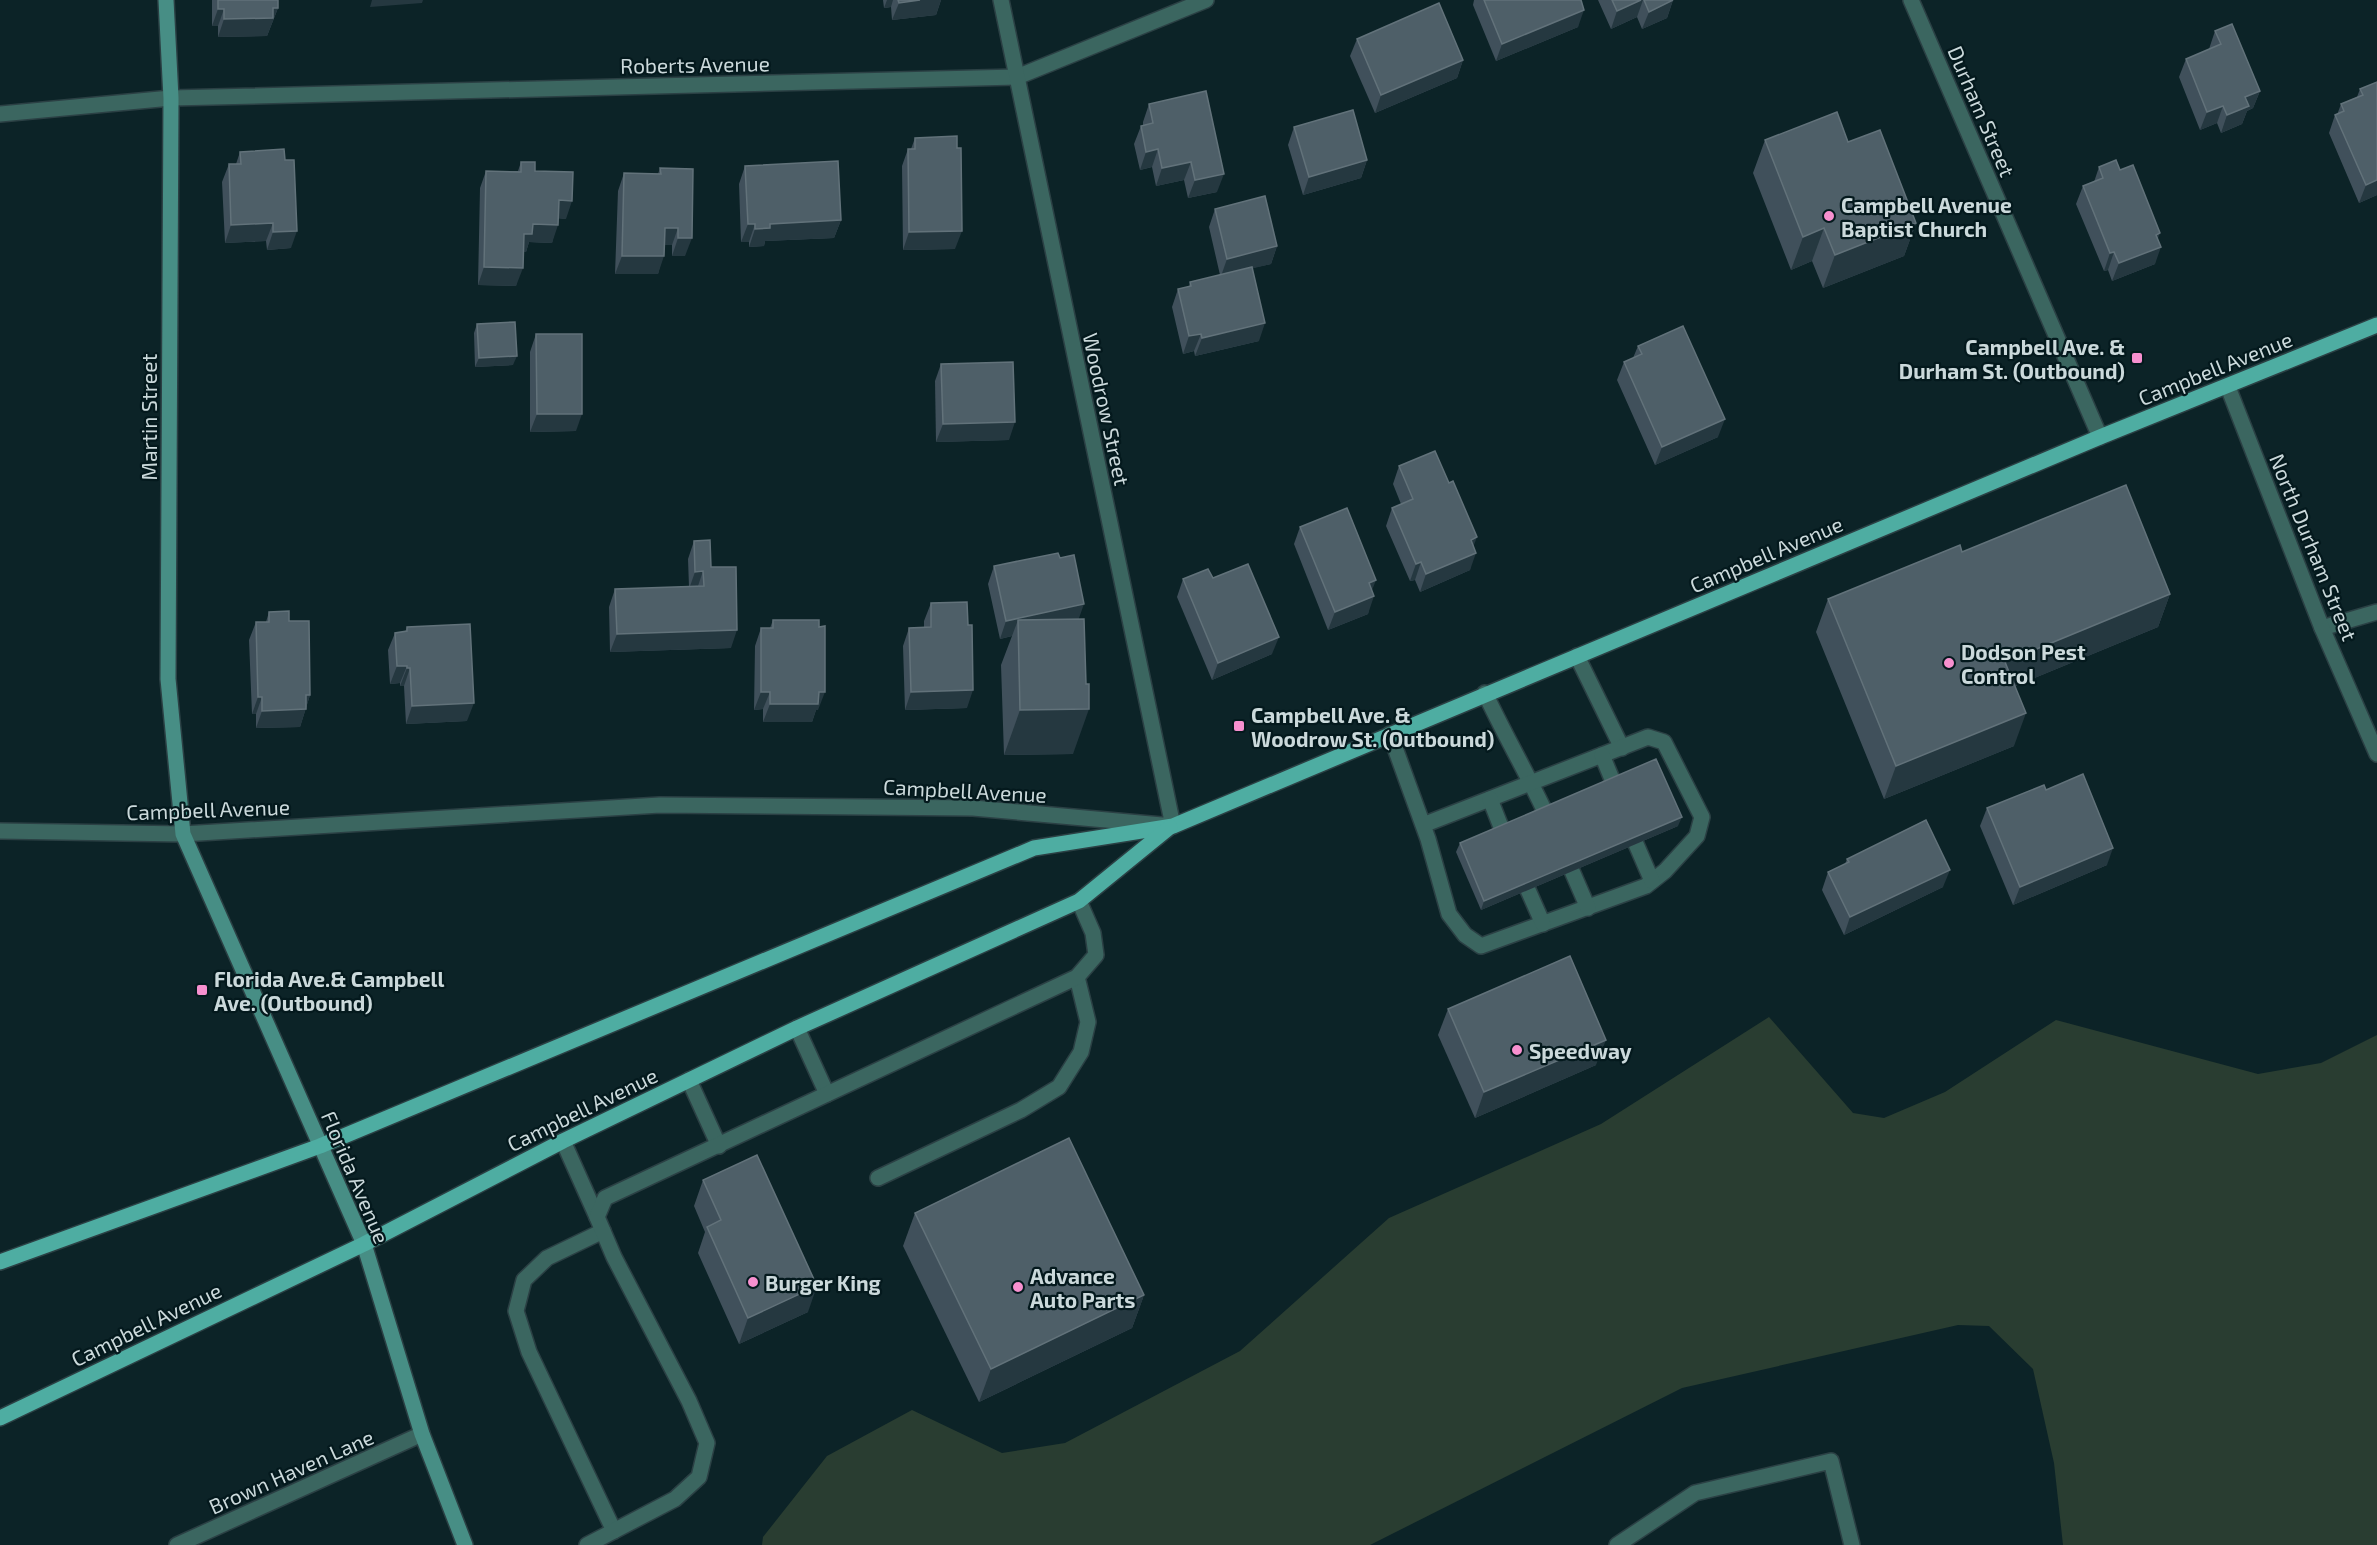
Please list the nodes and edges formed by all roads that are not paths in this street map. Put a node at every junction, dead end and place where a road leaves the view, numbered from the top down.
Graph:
1 (166, 0) edge
2 (1001, 0) edge
3 (1206, 0) edge
4 (1911, 0) edge
5 (1017, 77) junction
6 (171, 98) junction
7 (0, 114) edge
8 (2377, 325) edge
9 (2228, 387) junction
10 (2100, 437) junction
11 (2377, 612) edge
12 (2322, 628) junction
13 (1577, 656) junction
14 (1485, 693) junction
15 (1390, 734) junction
16 (1622, 748) junction
17 (2377, 754) edge
18 (1602, 755) junction
19 (1532, 784) junction
20 (1614, 784) edge
21 (1490, 799) junction
22 (1546, 814) edge
23 (1423, 825) junction
24 (1173, 826) junction
25 (0, 831) edge
26 (1503, 832) edge
27 (183, 834) junction
28 (1636, 844) edge
29 (1572, 871) edge
30 (1652, 881) junction
31 (1528, 890) edge
32 (1079, 901) junction
33 (1588, 908) junction
34 (1543, 924) junction
35 (1077, 976) junction
36 (797, 1028) junction
37 (689, 1080) junction
38 (827, 1095) junction
39 (563, 1141) junction
40 (320, 1146) junction
41 (719, 1146) junction
42 (878, 1179) dead end
43 (600, 1224) junction
44 (364, 1244) junction
45 (0, 1262) edge
46 (0, 1418) edge
47 (422, 1434) junction
48 (614, 1531) junction
49 (177, 1545) edge
50 (465, 1545) edge
51 (587, 1545) edge
52 (1617, 1545) edge
53 (1852, 1545) edge

1 - 6 street, Martin Street
2 - 5 street, Woodrow Street
3 - 5 street, Roberts Avenue
4 - 10 street, Durham Street
5 - 6 street, Roberts Avenue
5 - 24 street, Woodrow Street
6 - 7 street, Roberts Avenue
6 - 27 street, Martin Street
8 - 9 main road, Campbell Avenue
9 - 10 main road, Campbell Avenue
9 - 12 street, North Durham Street
10 - 13 main road, Campbell Avenue
11 - 12 street
12 - 17 street, North Durham Street
13 - 14 main road, Campbell Avenue
13 - 16 street
14 - 15 main road, Campbell Avenue
14 - 19 street
15 - 23 street
15 - 24 main road, Campbell Avenue
16 - 18 street
16 - 30 street
18 - 19 street
18 - 20 street
19 - 21 street
19 - 22 street
21 - 23 street
21 - 26 street
23 - 34 street
24 - 27 street, Campbell Avenue
24 - 32 main road, Campbell Avenue
24 - 40 main road, Campbell Avenue
25 - 27 street, Campbell Avenue
27 - 40 street, Florida Avenue
28 - 30 street
29 - 33 street
30 - 33 street
31 - 34 street
32 - 35 street
32 - 36 main road, Campbell Avenue
33 - 34 street
35 - 38 street
35 - 42 street
36 - 37 main road, Campbell Avenue
36 - 38 street
37 - 39 main road, Campbell Avenue
37 - 41 street
38 - 41 street
39 - 43 street
39 - 44 main road, Campbell Avenue
40 - 44 street, Florida Avenue
40 - 45 main road, Campbell Avenue
41 - 43 street
43 - 48 street
43 - 48 street
44 - 46 main road, Campbell Avenue
44 - 47 street, Florida Avenue
47 - 49 street, Brown Haven Lane
47 - 50 street, Florida Avenue
48 - 51 street
52 - 53 street

